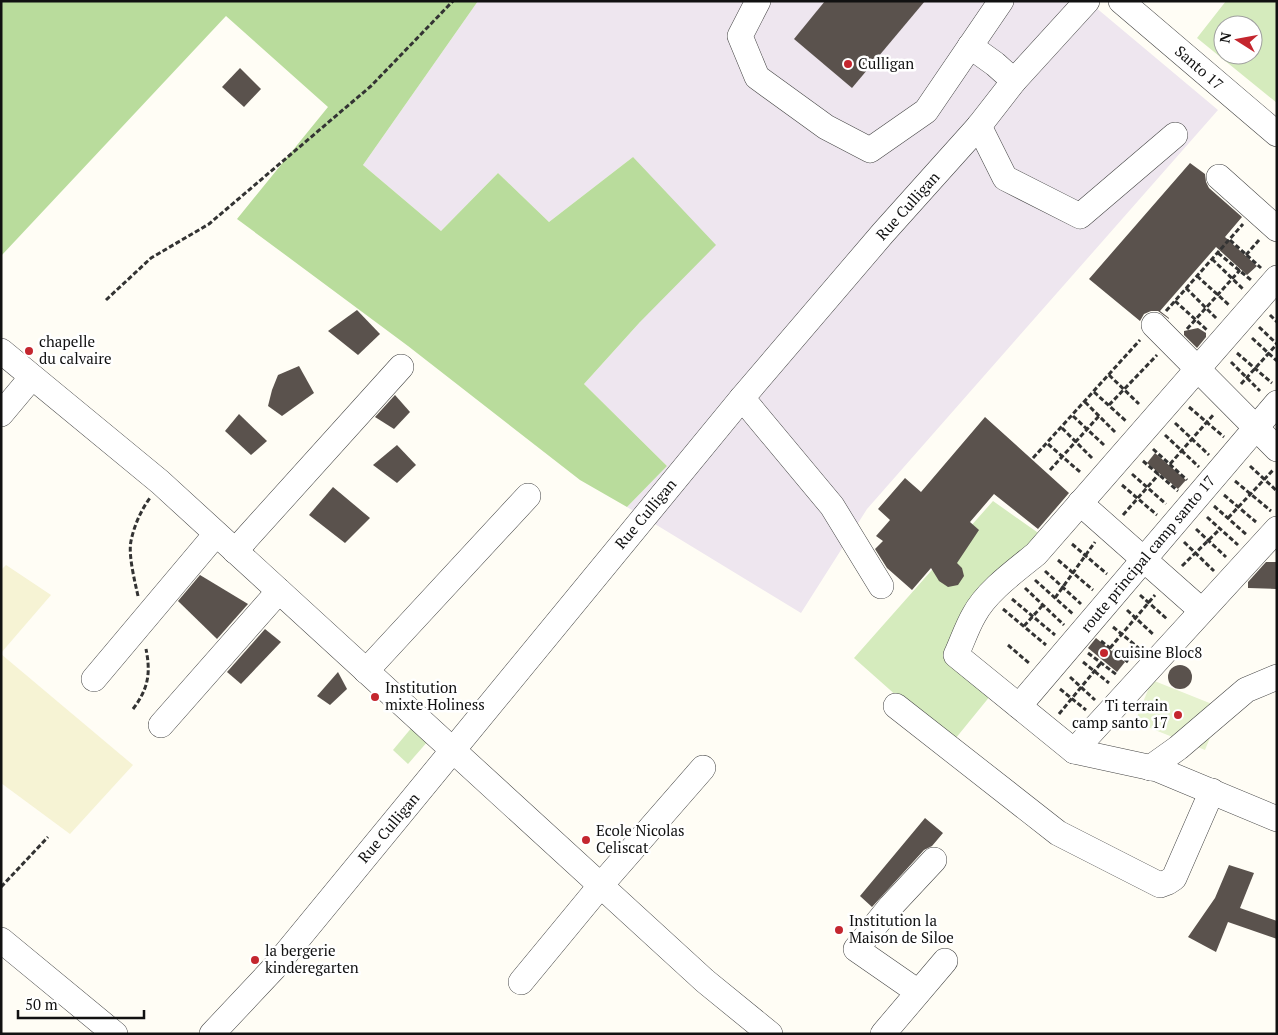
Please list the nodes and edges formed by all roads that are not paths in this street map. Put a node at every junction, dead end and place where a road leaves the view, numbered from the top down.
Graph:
1 (758, 1) edge
2 (1001, 1) edge
3 (1088, 1) edge
4 (1121, 1) edge
5 (970, 46) junction
6 (1014, 82) junction
7 (978, 126) junction
8 (1277, 134) edge
9 (1175, 135) dead end
10 (1219, 177) dead end
11 (1277, 228) edge
12 (1244, 315) edge
13 (1154, 325) dead end
14 (1, 351) edge
15 (401, 367) dead end
16 (1197, 369) junction
17 (32, 377) junction
18 (742, 398) junction
19 (1276, 398) edge
20 (1, 414) edge
21 (1256, 428) junction
22 (1129, 448) junction
23 (1277, 449) edge
24 (528, 496) dead end
25 (216, 534) junction
26 (1263, 545) edge
27 (234, 551) junction
28 (1144, 559) junction
29 (881, 586) dead end
30 (279, 591) junction
31 (1201, 610) junction
32 (366, 671) junction
33 (1277, 677) edge
34 (94, 679) dead end
35 (896, 706) dead end
36 (1019, 706) junction
37 (160, 725) dead end
38 (453, 751) junction
39 (1074, 751) junction
40 (702, 768) dead end
41 (1154, 769) junction
42 (1212, 791) junction
43 (1277, 819) edge
44 (934, 860) dead end
45 (601, 885) junction
46 (1, 940) edge
47 (945, 961) dead end
48 (521, 982) dead end
49 (918, 992) junction
50 (115, 1034) edge
51 (212, 1034) edge
52 (770, 1034) edge
53 (883, 1034) edge

1 - 5 street
2 - 5 street
3 - 6 street, Rue Culligan
4 - 8 street, Santo 17
5 - 6 street
6 - 7 street, Rue Culligan
7 - 9 street
7 - 18 street, Rue Culligan
10 - 11 street
12 - 16 street
13 - 16 street
14 - 17 street
15 - 27 street
16 - 21 street
16 - 22 street
17 - 20 street
17 - 25 street
18 - 29 street
18 - 38 street, Rue Culligan
19 - 21 street, route principal camp santo 17
21 - 23 street
21 - 28 street, route principal camp santo 17
22 - 28 street
22 - 36 street
24 - 32 street
25 - 27 street
25 - 34 street
26 - 31 street
27 - 30 street
28 - 31 street
28 - 36 street, route principal camp santo 17
30 - 32 street
30 - 37 street
31 - 39 street
32 - 38 street
33 - 41 street
35 - 42 street
36 - 39 street
38 - 45 street
38 - 51 street, Rue Culligan
39 - 41 street
40 - 45 street
41 - 42 street
42 - 43 street
44 - 49 street
45 - 48 street
45 - 52 street
46 - 50 street
47 - 49 street
49 - 53 street

